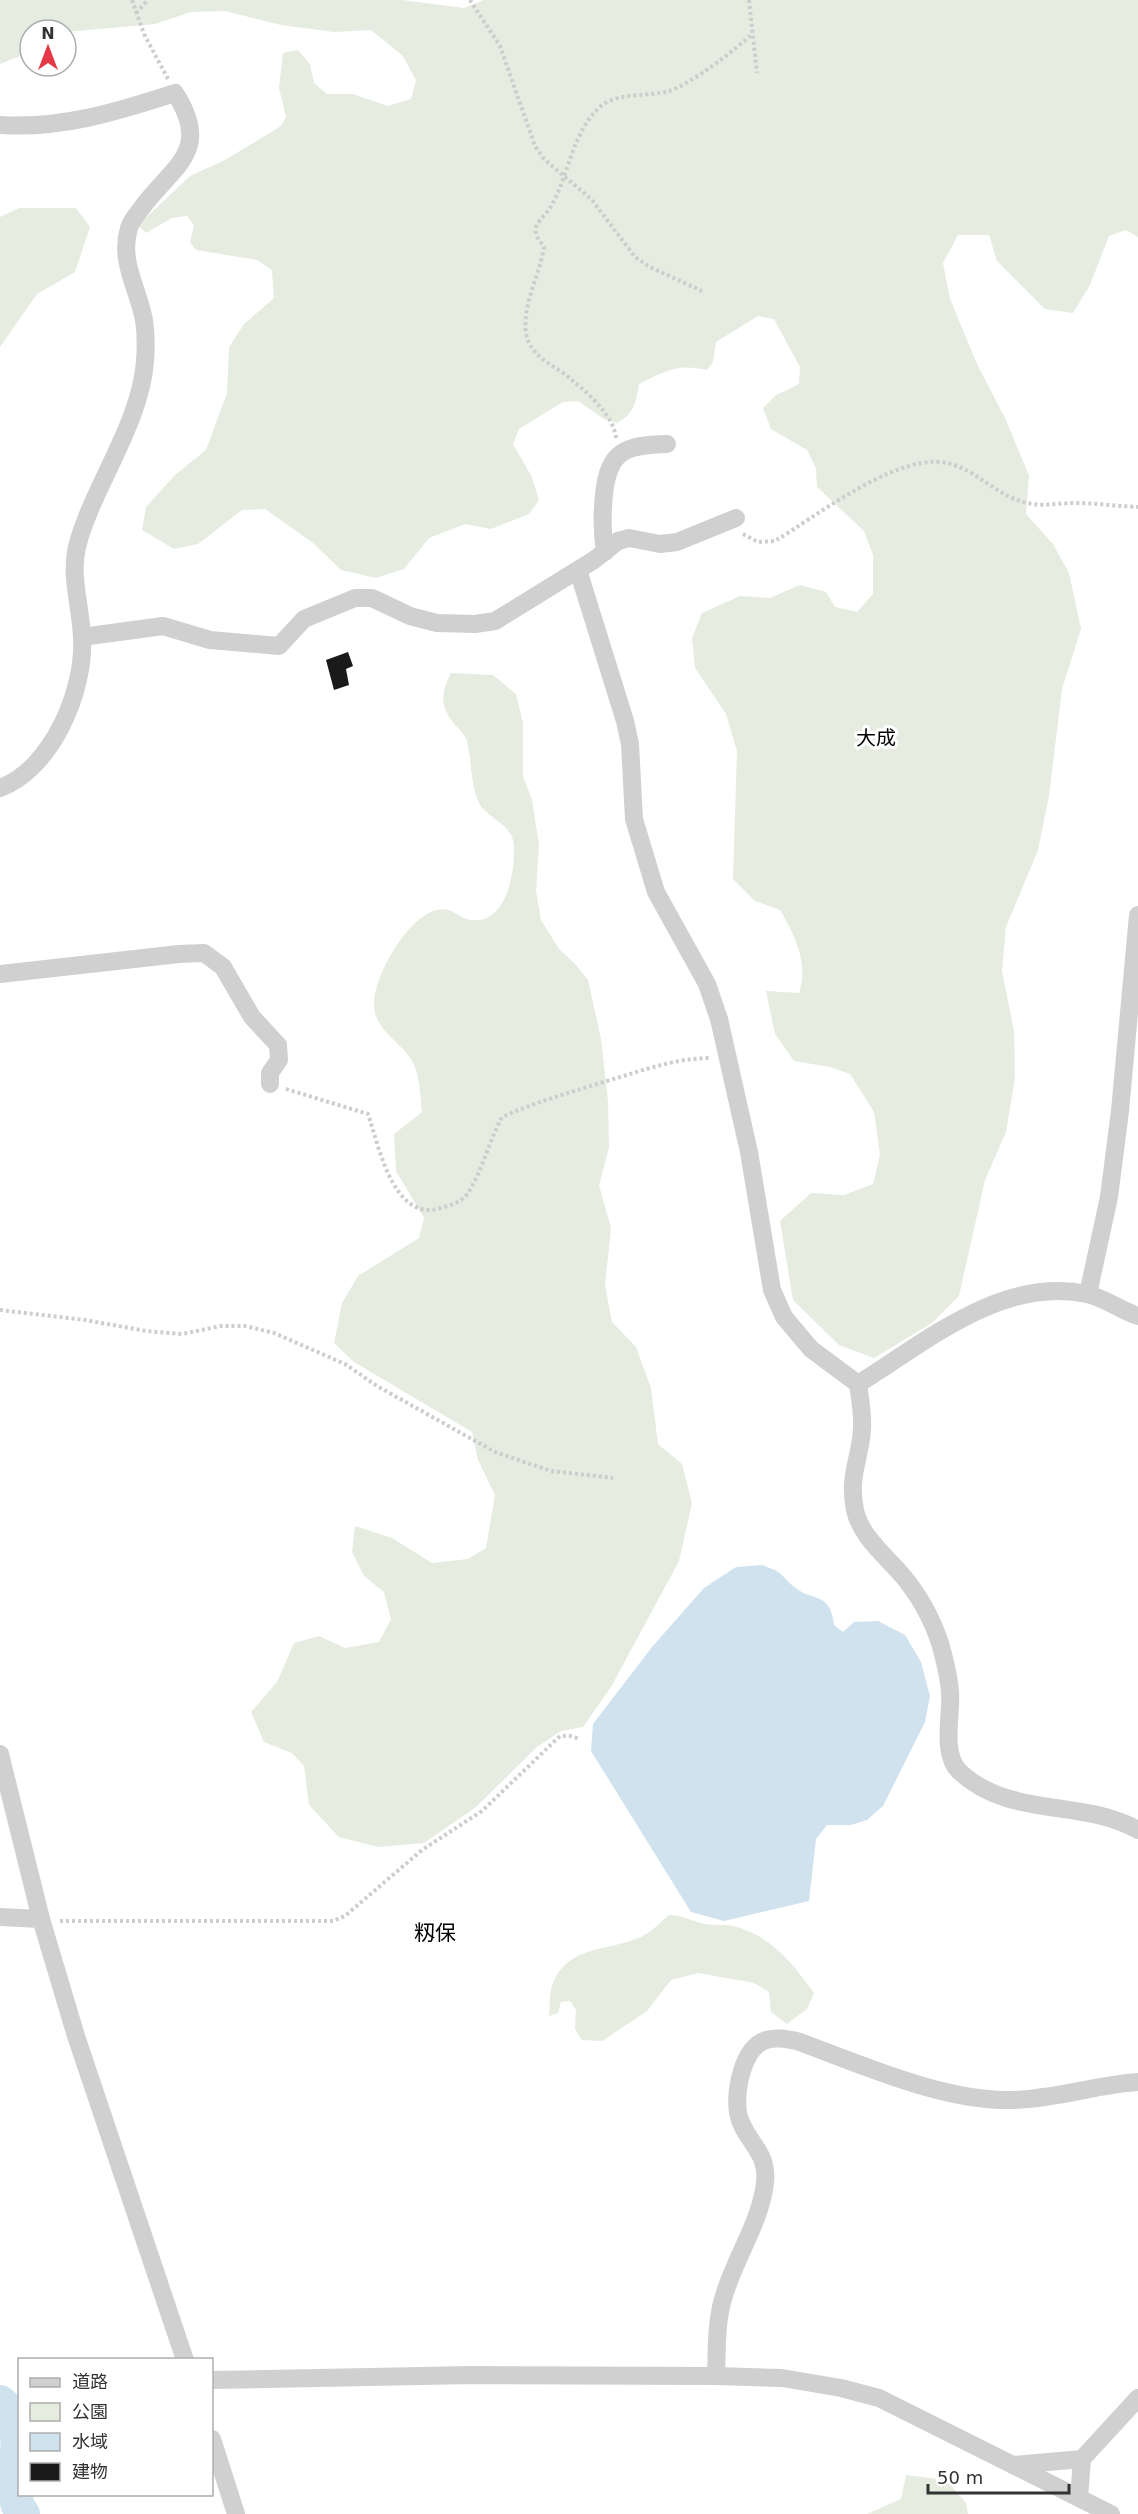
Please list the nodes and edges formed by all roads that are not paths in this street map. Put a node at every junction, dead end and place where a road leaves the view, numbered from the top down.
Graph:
1 (0, 125) edge
2 (667, 444) dead end
3 (736, 518) road end
4 (604, 552) junction
5 (578, 570) junction
6 (82, 637) junction
7 (0, 788) edge
8 (1138, 915) edge
9 (0, 974) edge
10 (270, 1084) road end
11 (1088, 1294) junction
12 (1138, 1316) edge
13 (858, 1384) junction
14 (0, 1754) edge
15 (1138, 1830) edge
16 (0, 1917) edge
17 (42, 1919) junction
18 (1138, 2082) edge
19 (184, 2358) edge
20 (716, 2376) junction
21 (213, 2380) edge
22 (1138, 2397) edge
23 (213, 2442) edge
24 (1082, 2458) junction
25 (1011, 2465) junction
26 (1079, 2498) junction
27 (236, 2514) edge
28 (1111, 2514) edge

1 - 6 street
2 - 4 street
3 - 4 street
4 - 5 street
5 - 6 street
5 - 13 street
6 - 7 street
8 - 11 street
9 - 10 street
11 - 12 street
11 - 13 street
13 - 15 street
14 - 17 street
16 - 17 street
17 - 19 street
18 - 20 street
20 - 21 street
20 - 25 street
22 - 24 street
23 - 27 street
24 - 25 street
24 - 26 street
25 - 26 street
26 - 28 street

